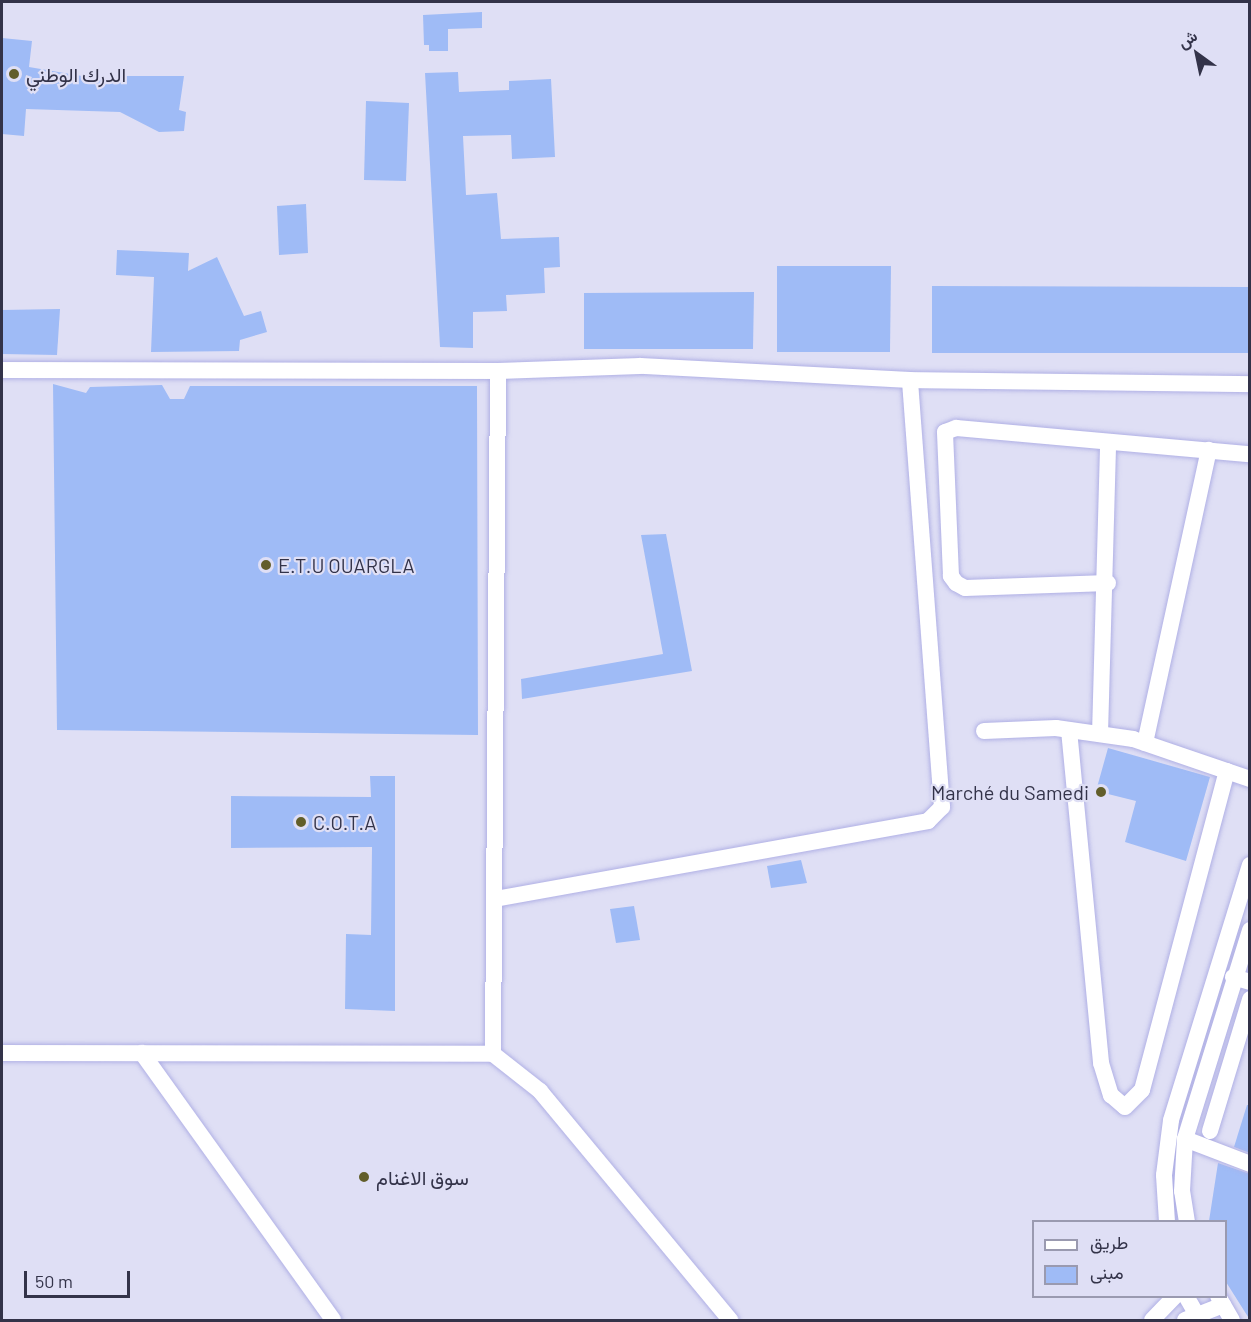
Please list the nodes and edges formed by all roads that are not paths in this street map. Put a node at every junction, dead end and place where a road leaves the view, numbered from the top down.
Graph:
1 (2, 370) edge
2 (498, 371) junction
3 (910, 380) junction
4 (1250, 384) edge
5 (1108, 442) junction
6 (1209, 450) junction
7 (1250, 454) edge
8 (1108, 583) junction
9 (1069, 729) junction
10 (984, 731) dead end
11 (1100, 734) junction
12 (1145, 743) junction
13 (1227, 771) junction
14 (1250, 778) edge
15 (1250, 865) edge
16 (495, 899) junction
17 (1250, 930) edge
18 (1241, 980) edge
19 (1250, 999) edge
20 (2, 1053) edge
21 (142, 1053) junction
22 (493, 1054) junction
23 (1210, 1131) dead end
24 (1185, 1138) junction
25 (1250, 1164) edge
26 (1167, 1220) edge
27 (1187, 1220) edge
28 (1173, 1298) edge
29 (1187, 1298) edge
30 (1220, 1300) edge
31 (333, 1320) edge
32 (730, 1320) edge
33 (1152, 1320) edge
34 (1195, 1320) edge
35 (1232, 1320) edge

1 - 2 street
2 - 3 street
2 - 16 street
3 - 4 street
3 - 16 street
5 - 6 street
5 - 8 street
5 - 8 street
6 - 7 street
6 - 12 street
8 - 11 street
9 - 10 street
9 - 11 street
9 - 13 street
11 - 12 street
12 - 13 street
13 - 14 street
15 - 26 street
16 - 22 street
17 - 18 street
18 - 24 street
19 - 23 street
20 - 21 street
21 - 22 street
21 - 31 street
22 - 32 street
24 - 25 street
24 - 27 street
28 - 33 street
29 - 34 street
30 - 34 street
30 - 35 street

